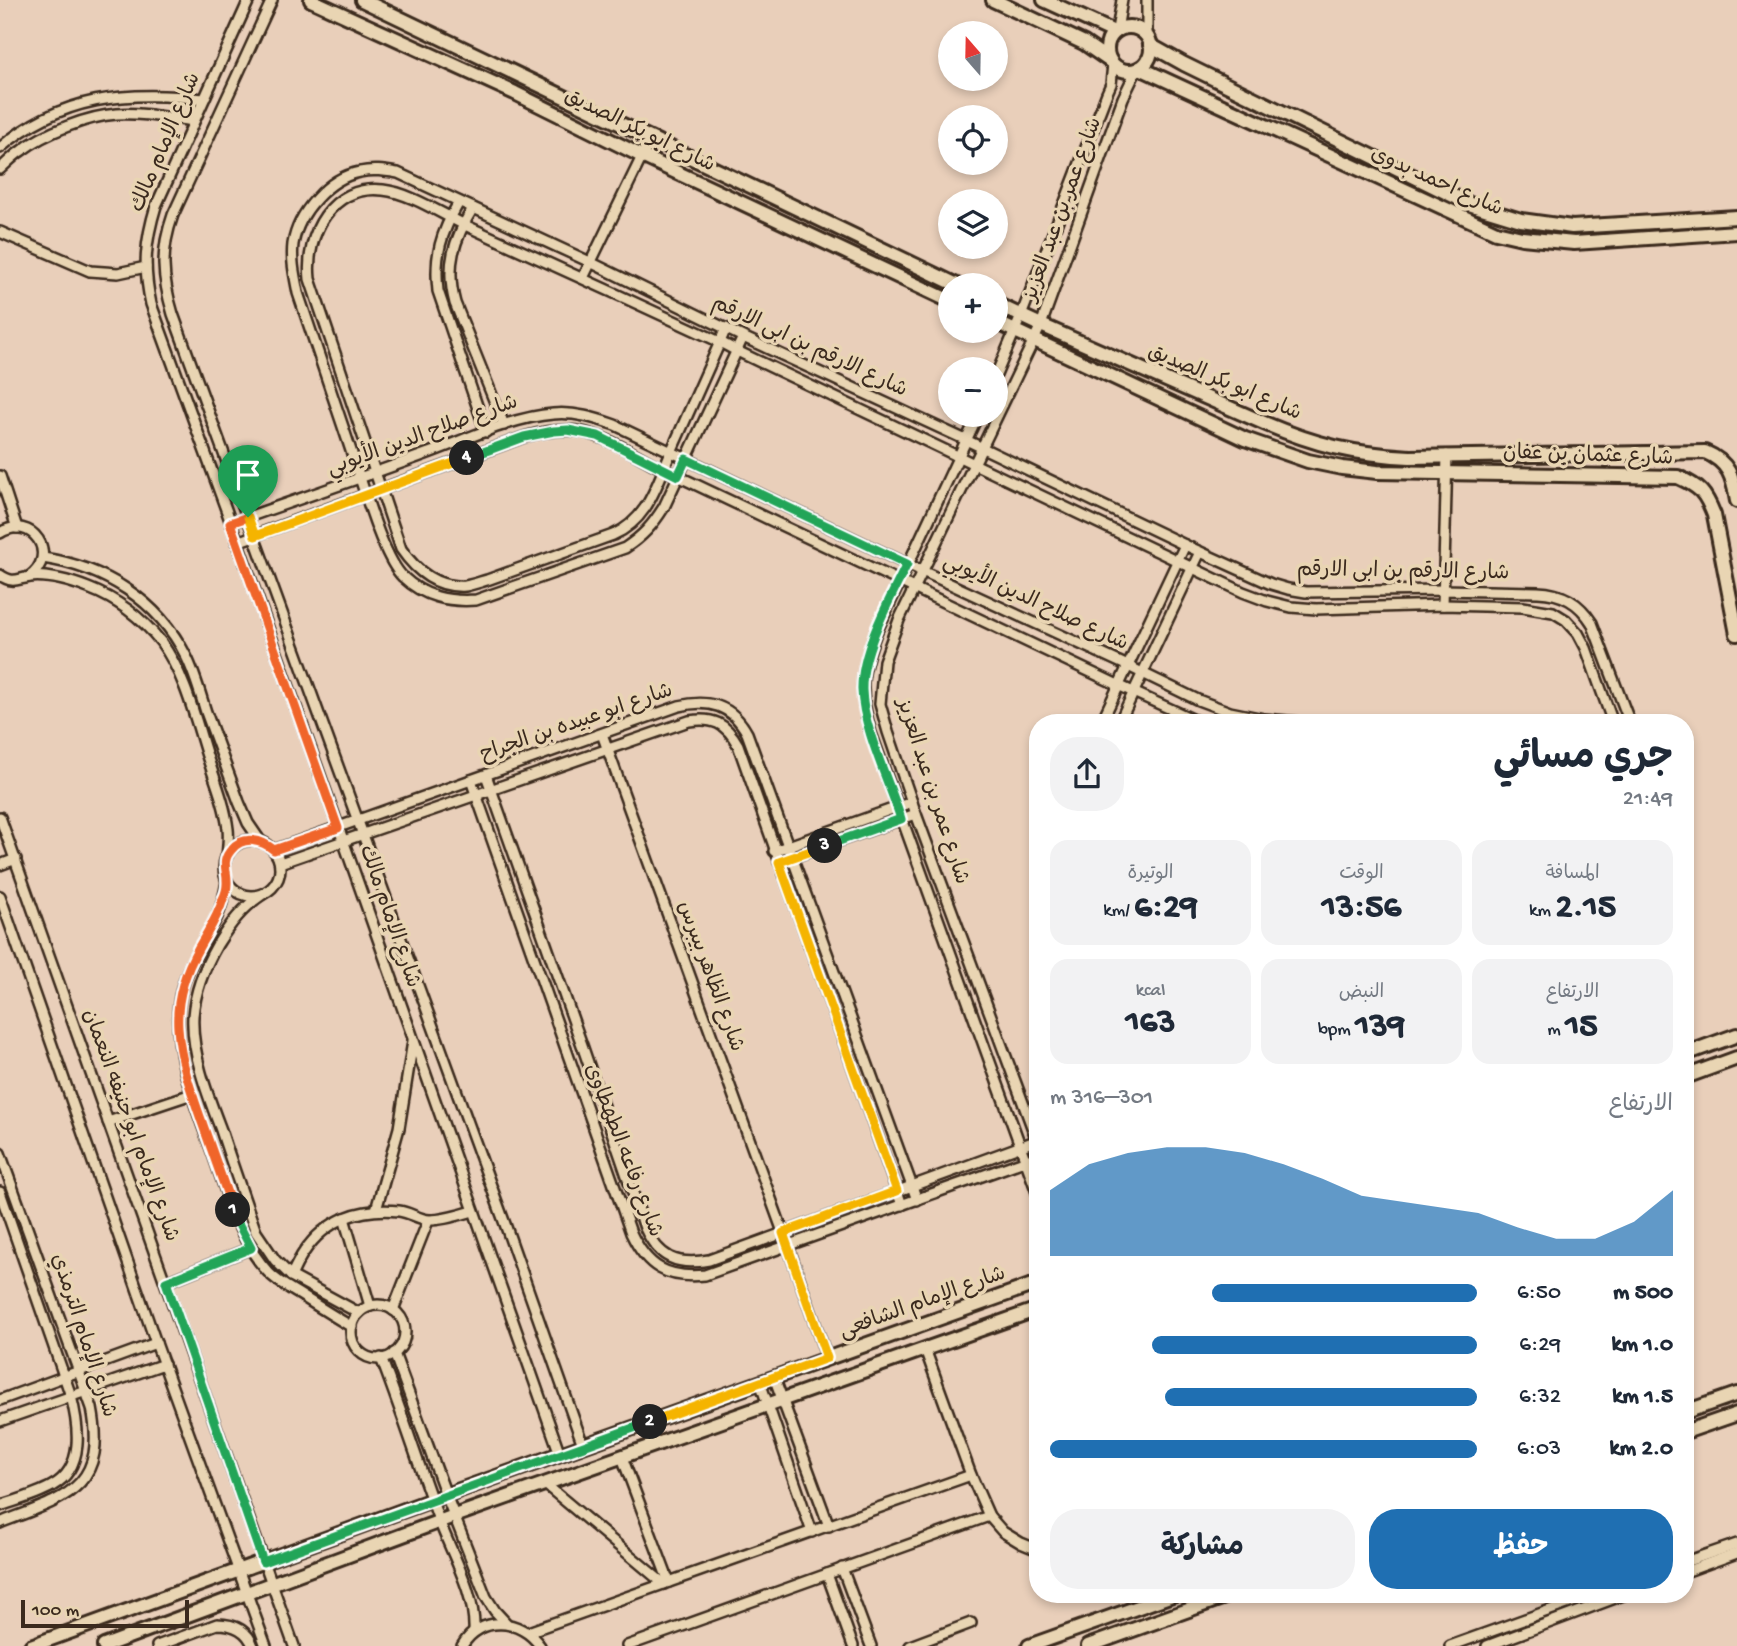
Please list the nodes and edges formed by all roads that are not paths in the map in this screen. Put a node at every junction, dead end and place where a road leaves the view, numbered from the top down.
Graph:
1 (249, 0) edge
2 (272, 0) edge
3 (311, 0) edge
4 (362, 0) edge
5 (993, 0) edge
6 (1044, 0) edge
7 (1122, 0) edge
8 (1147, 0) edge
9 (1116, 31) junction
10 (1149, 41) junction
11 (1112, 63) junction
12 (1138, 69) junction
13 (204, 99) junction
14 (193, 121) junction
15 (650, 138) junction
16 (0, 148) edge
17 (642, 156) junction
18 (0, 169) edge
19 (459, 202) junction
20 (473, 208) junction
21 (1737, 217) edge
22 (450, 218) junction
23 (463, 224) junction
24 (0, 232) edge
25 (1737, 232) edge
26 (590, 262) junction
27 (145, 267) junction
28 (938, 276) edge
29 (583, 278) junction
30 (938, 295) edge
31 (1008, 310) edge
32 (1021, 316) junction
33 (1041, 325) junction
34 (726, 328) junction
35 (1008, 328) edge
36 (327, 329) junction
37 (1015, 331) junction
38 (312, 335) junction
39 (744, 337) junction
40 (1034, 340) junction
41 (720, 342) junction
42 (737, 351) junction
43 (1004, 357) edge
44 (504, 425) junction
45 (972, 427) edge
46 (486, 432) junction
47 (966, 440) junction
48 (982, 448) junction
49 (671, 452) junction
50 (1447, 455) junction
51 (959, 456) junction
52 (686, 459) junction
53 (975, 463) junction
54 (663, 469) junction
55 (376, 472) junction
56 (1447, 473) junction
57 (0, 476) edge
58 (678, 476) junction
59 (360, 478) junction
60 (382, 490) junction
61 (366, 496) junction
62 (1737, 501) edge
63 (248, 517) junction
64 (230, 523) junction
65 (17, 528) junction
66 (0, 533) edge
67 (255, 536) junction
68 (237, 542) junction
69 (1185, 545) junction
70 (1200, 552) junction
71 (43, 558) junction
72 (1178, 560) junction
73 (907, 564) junction
74 (1192, 567) junction
75 (923, 571) junction
76 (1, 577) edge
77 (29, 577) junction
78 (899, 581) junction
79 (914, 588) junction
80 (1443, 590) junction
81 (1443, 606) junction
82 (1737, 634) edge
83 (1128, 666) junction
84 (1142, 673) junction
85 (1118, 685) junction
86 (1133, 692) junction
87 (1105, 714) edge
88 (1123, 714) edge
89 (1181, 714) edge
90 (1240, 714) edge
91 (1610, 714) edge
92 (1626, 714) edge
93 (602, 734) junction
94 (607, 749) junction
95 (486, 775) junction
96 (471, 780) junction
97 (492, 789) junction
98 (476, 795) junction
99 (912, 802) junction
100 (898, 807) junction
101 (916, 814) junction
102 (0, 817) edge
103 (901, 819) junction
104 (358, 821) junction
105 (338, 828) junction
106 (363, 834) junction
107 (343, 841) junction
108 (261, 842) junction
109 (4, 843) edge
110 (789, 846) junction
111 (274, 850) junction
112 (774, 851) junction
113 (227, 856) junction
114 (793, 857) junction
115 (16, 859) junction
116 (779, 862) junction
117 (280, 863) junction
118 (0, 865) edge
119 (227, 881) junction
120 (263, 894) junction
121 (0, 896) edge
122 (1737, 1035) edge
123 (413, 1039) junction
124 (582, 1045) junction
125 (566, 1051) junction
126 (1694, 1051) edge
127 (1737, 1058) edge
128 (1694, 1074) edge
129 (192, 1094) junction
130 (1029, 1119) edge
131 (108, 1122) junction
132 (1029, 1144) edge
133 (1020, 1147) junction
134 (0, 1153) edge
135 (1029, 1159) edge
136 (1025, 1161) junction
137 (1029, 1171) edge
138 (912, 1186) junction
139 (897, 1191) junction
140 (0, 1192) edge
141 (917, 1200) junction
142 (902, 1205) junction
143 (376, 1210) junction
144 (473, 1211) junction
145 (344, 1218) junction
146 (428, 1221) junction
147 (783, 1233) junction
148 (788, 1246) junction
149 (251, 1248) junction
150 (291, 1276) junction
151 (166, 1282) junction
152 (1029, 1286) edge
153 (370, 1306) junction
154 (393, 1310) junction
155 (1029, 1311) edge
156 (359, 1313) junction
157 (352, 1327) junction
158 (156, 1343) junction
159 (925, 1349) junction
160 (394, 1353) junction
161 (381, 1358) junction
162 (827, 1358) junction
163 (164, 1364) junction
164 (79, 1371) junction
165 (64, 1376) junction
166 (774, 1377) junction
167 (760, 1382) junction
168 (86, 1391) junction
169 (1737, 1394) edge
170 (71, 1396) junction
171 (0, 1399) edge
172 (782, 1400) junction
173 (768, 1405) junction
174 (1694, 1409) edge
175 (1737, 1414) edge
176 (0, 1422) edge
177 (1694, 1429) edge
178 (583, 1446) junction
179 (560, 1454) junction
180 (622, 1457) junction
181 (971, 1475) junction
182 (545, 1484) junction
183 (446, 1495) junction
184 (432, 1500) junction
185 (0, 1506) edge
186 (454, 1516) junction
187 (989, 1516) junction
188 (439, 1521) junction
189 (0, 1523) edge
190 (829, 1526) junction
191 (813, 1532) junction
192 (1737, 1544) edge
193 (1029, 1547) edge
194 (1737, 1553) edge
195 (1694, 1559) edge
196 (263, 1562) junction
197 (842, 1569) junction
198 (1694, 1569) edge
199 (239, 1571) junction
200 (827, 1574) junction
201 (666, 1583) junction
202 (271, 1584) junction
203 (247, 1593) junction
204 (1150, 1603) edge
205 (1193, 1603) edge
206 (1570, 1603) edge
207 (1577, 1603) edge
208 (1602, 1603) edge
209 (1580, 1611) junction
210 (971, 1623) dead end
211 (507, 1624) junction
212 (474, 1632) junction
213 (528, 1632) junction
214 (31, 1646) edge
215 (104, 1646) edge
216 (157, 1646) edge
217 (253, 1646) edge
218 (266, 1646) edge
219 (294, 1646) edge
220 (462, 1646) edge
221 (540, 1646) edge
222 (627, 1646) edge
223 (853, 1646) edge
224 (871, 1646) edge
225 (910, 1646) edge
226 (1030, 1646) edge
227 (1088, 1646) edge
228 (1450, 1646) edge
229 (1487, 1646) edge

1 - 13 street, شارع الإمام مالك
2 - 63 street, شارع الإمام مالك
3 - 17 street, شارع ابو بكر الصديق
4 - 15 street, شارع ابو بكر الصديق
5 - 11 street
6 - 9 street
7 - 9 street
8 - 10 street
9 - 10 street
9 - 11 street
10 - 12 street
10 - 21 street, شارع احمد بدوى
11 - 12 street
11 - 32 street, شارع عمر بن عبد العزيز
12 - 25 street, شارع احمد بدوى
12 - 33 street, شارع عمر بن عبد العزيز
13 - 14 street, شارع الإمام مالك
13 - 16 street
14 - 18 street
14 - 27 street, شارع الإمام مالك
15 - 17 street
15 - 28 street, شارع ابو بكر الصديق
17 - 26 street
17 - 30 street, شارع ابو بكر الصديق
19 - 20 street, شارع الارقم بن ابى الارقم
19 - 22 street
19 - 38 street, شارع الارقم بن ابى الارقم
20 - 23 street
20 - 26 street, شارع الارقم بن ابى الارقم
22 - 23 street, شارع الارقم بن ابى الارقم
22 - 36 street, شارع الارقم بن ابى الارقم
22 - 46 street
23 - 29 street, شارع الارقم بن ابى الارقم
23 - 44 street
24 - 27 street
26 - 29 street
26 - 34 street, شارع الارقم بن ابى الارقم
27 - 64 street, شارع الإمام مالك
29 - 41 street, شارع الارقم بن ابى الارقم
31 - 32 street, شارع ابو بكر الصديق
32 - 33 street, شارع ابو بكر الصديق
32 - 37 street, شارع عمر بن عبد العزيز
33 - 40 street, شارع عمر بن عبد العزيز
33 - 50 street, شارع ابو بكر الصديق
34 - 39 street, شارع الارقم بن ابى الارقم
34 - 41 street, شارع الارقم بن ابى الارقم
35 - 37 street, شارع ابو بكر الصديق
36 - 38 street
36 - 55 street, شارع الارقم بن ابى الارقم
37 - 40 street, شارع ابو بكر الصديق
37 - 43 street, شارع عمر بن عبد العزيز
38 - 59 street, شارع الارقم بن ابى الارقم
39 - 42 street, شارع الارقم بن ابى الارقم
39 - 47 street, شارع الارقم بن ابى الارقم
40 - 48 street, شارع عمر بن عبد العزيز
40 - 56 street, شارع ابو بكر الصديق
41 - 42 street, شارع الارقم بن ابى الارقم
41 - 49 street, شارع الارقم بن ابى الارقم
42 - 51 street, شارع الارقم بن ابى الارقم
42 - 52 street, شارع الارقم بن ابى الارقم
44 - 46 street, شارع صلاح الدين الأيوبي
44 - 49 street, شارع صلاح الدين الأيوبي
45 - 47 street, شارع عمر بن عبد العزيز
46 - 55 street, شارع صلاح الدين الأيوبي
47 - 48 street, شارع الارقم بن ابى الارقم
47 - 51 street, شارع عمر بن عبد العزيز
48 - 53 street, شارع عمر بن عبد العزيز
48 - 69 street, شارع الارقم بن ابى الارقم
49 - 52 street, شارع صلاح الدين الأيوبي
49 - 54 street, شارع الارقم بن ابى الارقم
50 - 56 street
50 - 62 street, شارع عثمان بن عفان
51 - 53 street, شارع الارقم بن ابى الارقم
51 - 73 street, شارع عمر بن عبد العزيز
52 - 58 street, شارع الارقم بن ابى الارقم
52 - 73 street, شارع صلاح الدين الأيوبي
53 - 72 street, شارع الارقم بن ابى الارقم
53 - 75 street, شارع عمر بن عبد العزيز
54 - 58 street, شارع صلاح الدين الأيوبي
54 - 60 street, شارع صلاح الدين الأيوبي
54 - 60 street, شارع الارقم بن ابى الارقم
55 - 59 street, شارع صلاح الدين الأيوبي
55 - 60 street, شارع الارقم بن ابى الارقم
56 - 80 street
56 - 82 street, شارع عثمان بن عفان
57 - 65 street
58 - 61 street, شارع الارقم بن ابى الارقم
58 - 78 street, شارع صلاح الدين الأيوبي
59 - 61 street, شارع الارقم بن ابى الارقم
59 - 63 street, شارع صلاح الدين الأيوبي
60 - 61 street, شارع صلاح الدين الأيوبي
61 - 67 street, شارع صلاح الدين الأيوبي
63 - 64 street, شارع صلاح الدين الأيوبي
63 - 67 street, شارع الإمام مالك
64 - 68 street, شارع الإمام مالك
65 - 66 street
65 - 71 street
67 - 68 street, شارع صلاح الدين الأيوبي
67 - 104 street, شارع الإمام مالك
68 - 105 street, شارع الإمام مالك
69 - 70 street, شارع الارقم بن ابى الارقم
69 - 72 street
70 - 74 street
70 - 80 street, شارع الارقم بن ابى الارقم
71 - 77 street
71 - 108 street
72 - 74 street, شارع الارقم بن ابى الارقم
72 - 83 street
73 - 75 street, شارع صلاح الدين الأيوبي
73 - 78 street, شارع عمر بن عبد العزيز
74 - 81 street, شارع الارقم بن ابى الارقم
74 - 84 street
75 - 79 street, شارع عمر بن عبد العزيز
75 - 83 street, شارع صلاح الدين الأيوبي
76 - 77 street
77 - 113 street
78 - 79 street, شارع صلاح الدين الأيوبي
78 - 100 street, شارع عمر بن عبد العزيز
79 - 85 street, شارع صلاح الدين الأيوبي
79 - 99 street, شارع عمر بن عبد العزيز
80 - 81 street
80 - 92 street, شارع الارقم بن ابى الارقم
81 - 91 street, شارع الارقم بن ابى الارقم
83 - 84 street, شارع صلاح الدين الأيوبي
83 - 85 street
84 - 86 street
84 - 90 street, شارع صلاح الدين الأيوبي
85 - 86 street, شارع صلاح الدين الأيوبي
85 - 87 street
86 - 88 street
86 - 89 street, شارع صلاح الدين الأيوبي
93 - 94 street, شارع الظاهر بيبرس
93 - 95 street, شارع ابو عبيده بن الجراح
93 - 110 street, شارع ابو عبيده بن الجراح
94 - 97 street, شارع ابو عبيده بن الجراح
94 - 112 street, شارع ابو عبيده بن الجراح
94 - 147 street, شارع الظاهر بيبرس
95 - 96 street, شارع ابو عبيده بن الجراح
95 - 97 street, شارع رفاعه الطهطاوى
96 - 98 street, شارع رفاعه الطهطاوى
96 - 104 street, شارع ابو عبيده بن الجراح
97 - 98 street, شارع ابو عبيده بن الجراح
97 - 124 street, شارع رفاعه الطهطاوى
98 - 106 street, شارع ابو عبيده بن الجراح
98 - 125 street, شارع رفاعه الطهطاوى
99 - 100 street
99 - 101 street, شارع عمر بن عبد العزيز
100 - 103 street, شارع عمر بن عبد العزيز
100 - 110 street
101 - 103 street
101 - 130 street, شارع عمر بن عبد العزيز
102 - 109 street, شارع الإمام ابو حنيفه النعمان
103 - 114 street
103 - 133 street, شارع عمر بن عبد العزيز
104 - 105 street, شارع ابو عبيده بن الجراح
104 - 106 street, شارع الإمام مالك
105 - 107 street, شارع الإمام مالك
105 - 111 street, شارع ابو عبيده بن الجراح
106 - 107 street, شارع ابو عبيده بن الجراح
106 - 178 street, شارع الإمام مالك
107 - 117 street, شارع ابو عبيده بن الجراح
107 - 123 street, شارع الإمام مالك
108 - 111 street
108 - 113 street
109 - 115 street, شارع الإمام ابو حنيفه النعمان
110 - 112 street
110 - 114 street, شارع ابو عبيده بن الجراح
111 - 117 street
112 - 116 street, شارع ابو عبيده بن الجراح
113 - 119 street
114 - 116 street
114 - 138 street, شارع ابو عبيده بن الجراح
115 - 118 street
115 - 131 street, شارع الإمام ابو حنيفه النعمان
116 - 139 street, شارع ابو عبيده بن الجراح
117 - 120 street
119 - 120 street
119 - 129 street
120 - 150 street
121 - 158 street
122 - 126 street
123 - 143 street
123 - 144 street, شارع الإمام مالك
124 - 125 street
124 - 147 street, شارع رفاعه الطهطاوى
125 - 148 street, شارع رفاعه الطهطاوى
127 - 128 street
129 - 131 street
129 - 149 street
131 - 151 street, شارع الإمام ابو حنيفه النعمان
132 - 133 street, شارع رفاعه الطهطاوى
133 - 136 street, شارع عمر بن عبد العزيز
133 - 138 street, شارع رفاعه الطهطاوى
134 - 164 street, شارع الإمام الترمذي
135 - 136 street, شارع رفاعه الطهطاوى
136 - 137 street, شارع عمر بن عبد العزيز
136 - 141 street, شارع رفاعه الطهطاوى
138 - 139 street, شارع رفاعه الطهطاوى
138 - 141 street, شارع ابو عبيده بن الجراح
139 - 142 street, شارع ابو عبيده بن الجراح
139 - 147 street, شارع رفاعه الطهطاوى
140 - 165 street, شارع الإمام الترمذي
141 - 142 street, شارع رفاعه الطهطاوى
142 - 148 street, شارع رفاعه الطهطاوى
143 - 145 street
143 - 146 street
144 - 146 street
144 - 179 street, شارع الإمام مالك
145 - 150 street
145 - 153 street
146 - 154 street
147 - 148 street, شارع الظاهر بيبرس
148 - 162 street, شارع الظاهر بيبرس
149 - 151 street
149 - 157 street
150 - 156 street
151 - 196 street, شارع الإمام ابو حنيفه النعمان
152 - 162 street, شارع الإمام الشافعى
153 - 154 street
153 - 156 street
154 - 160 street
155 - 159 street, شارع الإمام الشافعى
156 - 157 street
157 - 161 street
158 - 163 street
158 - 164 street
159 - 172 street, شارع الإمام الشافعى
159 - 181 street
160 - 161 street
160 - 183 street
161 - 184 street
162 - 166 street, شارع الإمام الشافعى
163 - 168 street
163 - 199 street
164 - 165 street
164 - 168 street, شارع الإمام الترمذي
165 - 170 street, شارع الإمام الترمذي
165 - 171 street
166 - 167 street, شارع الإمام الشافعى
166 - 172 street
167 - 173 street
167 - 178 street, شارع الإمام الشافعى
168 - 170 street
168 - 189 street, شارع الإمام الترمذي
169 - 174 street
170 - 176 street
170 - 185 street, شارع الإمام الترمذي
172 - 173 street, شارع الإمام الشافعى
172 - 190 street
173 - 180 street, شارع الإمام الشافعى
173 - 191 street
175 - 177 street
178 - 179 street, شارع الإمام الشافعى
179 - 183 street, شارع الإمام الشافعى
180 - 182 street, شارع الإمام الشافعى
180 - 201 street
181 - 187 street
181 - 190 street
182 - 186 street, شارع الإمام الشافعى
182 - 201 street
183 - 184 street, شارع الإمام الشافعى
183 - 186 street
184 - 188 street
184 - 196 street, شارع الإمام الشافعى
186 - 188 street, شارع الإمام الشافعى
186 - 211 street
187 - 193 street
187 - 197 street
188 - 202 street, شارع الإمام الشافعى
188 - 212 street
190 - 191 street
191 - 201 street
192 - 195 street
194 - 198 street
196 - 199 street, شارع الإمام الشافعى
196 - 202 street, شارع الإمام ابو حنيفه النعمان
197 - 200 street
197 - 224 street
199 - 203 street
199 - 214 street, شارع الإمام الشافعى
200 - 222 street
200 - 223 street
201 - 213 street
202 - 203 street, شارع الإمام الشافعى
202 - 219 street, شارع الإمام ابو حنيفه النعمان
203 - 215 street, شارع الإمام الشافعى
203 - 218 street
204 - 226 street
205 - 227 street
206 - 228 street
207 - 209 street
208 - 209 street
209 - 229 street
210 - 225 street
211 - 212 street
211 - 213 street
212 - 220 street
213 - 221 street
216 - 217 street

